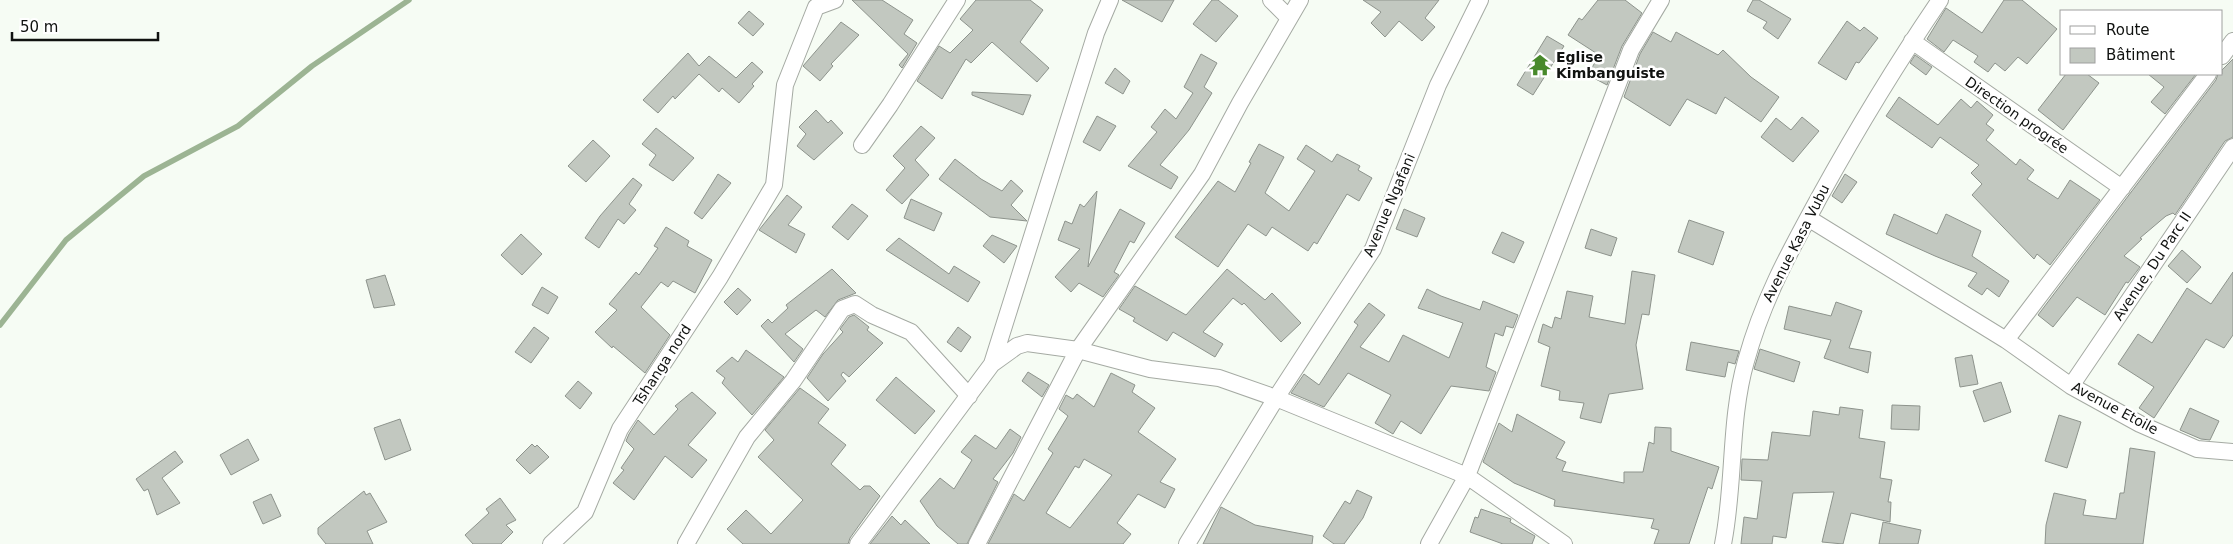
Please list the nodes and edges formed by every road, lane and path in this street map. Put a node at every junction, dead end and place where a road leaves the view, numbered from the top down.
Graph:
1 (836, 0) edge
2 (956, 0) edge
3 (1110, 0) edge
4 (1271, 0) edge
5 (1300, 0) edge
6 (1480, 0) edge
7 (1661, 0) edge
8 (1940, 0) edge
9 (1288, 17) junction
10 (1912, 41) junction
11 (2233, 41) edge
12 (2223, 55) edge
13 (2207, 75) edge
14 (862, 145) dead end
15 (2233, 147) edge
16 (2122, 188) junction
17 (1808, 218) junction
18 (2006, 340) junction
19 (1078, 350) junction
20 (992, 364) junction
21 (2071, 386) junction
22 (969, 396) junction
23 (1276, 398) junction
24 (2233, 452) edge
25 (1467, 476) junction
26 (551, 544) edge
27 (686, 544) edge
28 (858, 544) edge
29 (977, 544) edge
30 (1187, 544) edge
31 (1429, 544) edge
32 (1564, 544) edge
33 (1723, 544) edge

1 - 26 street, Tshanga nord
2 - 14 street
3 - 20 street
4 - 9 street
5 - 9 street
6 - 23 street, Avenue Ngafani
7 - 25 street
8 - 10 street, Avenue Kasa Vubu
9 - 19 street
10 - 16 street, Direction progrée
10 - 17 street, Avenue Kasa Vubu
11 - 12 street
13 - 16 street
15 - 21 street, Avenue, Du Parc II
16 - 18 street
17 - 18 street, Avenue Etoile
17 - 33 street, Avenue Kasa Vubu
18 - 21 street, Avenue Etoile
19 - 20 street
19 - 23 street
19 - 29 street
20 - 22 street
21 - 24 street, Avenue Etoile
22 - 27 street
22 - 28 street
23 - 25 street
23 - 30 street, Avenue Ngafani
25 - 31 street
25 - 32 street

